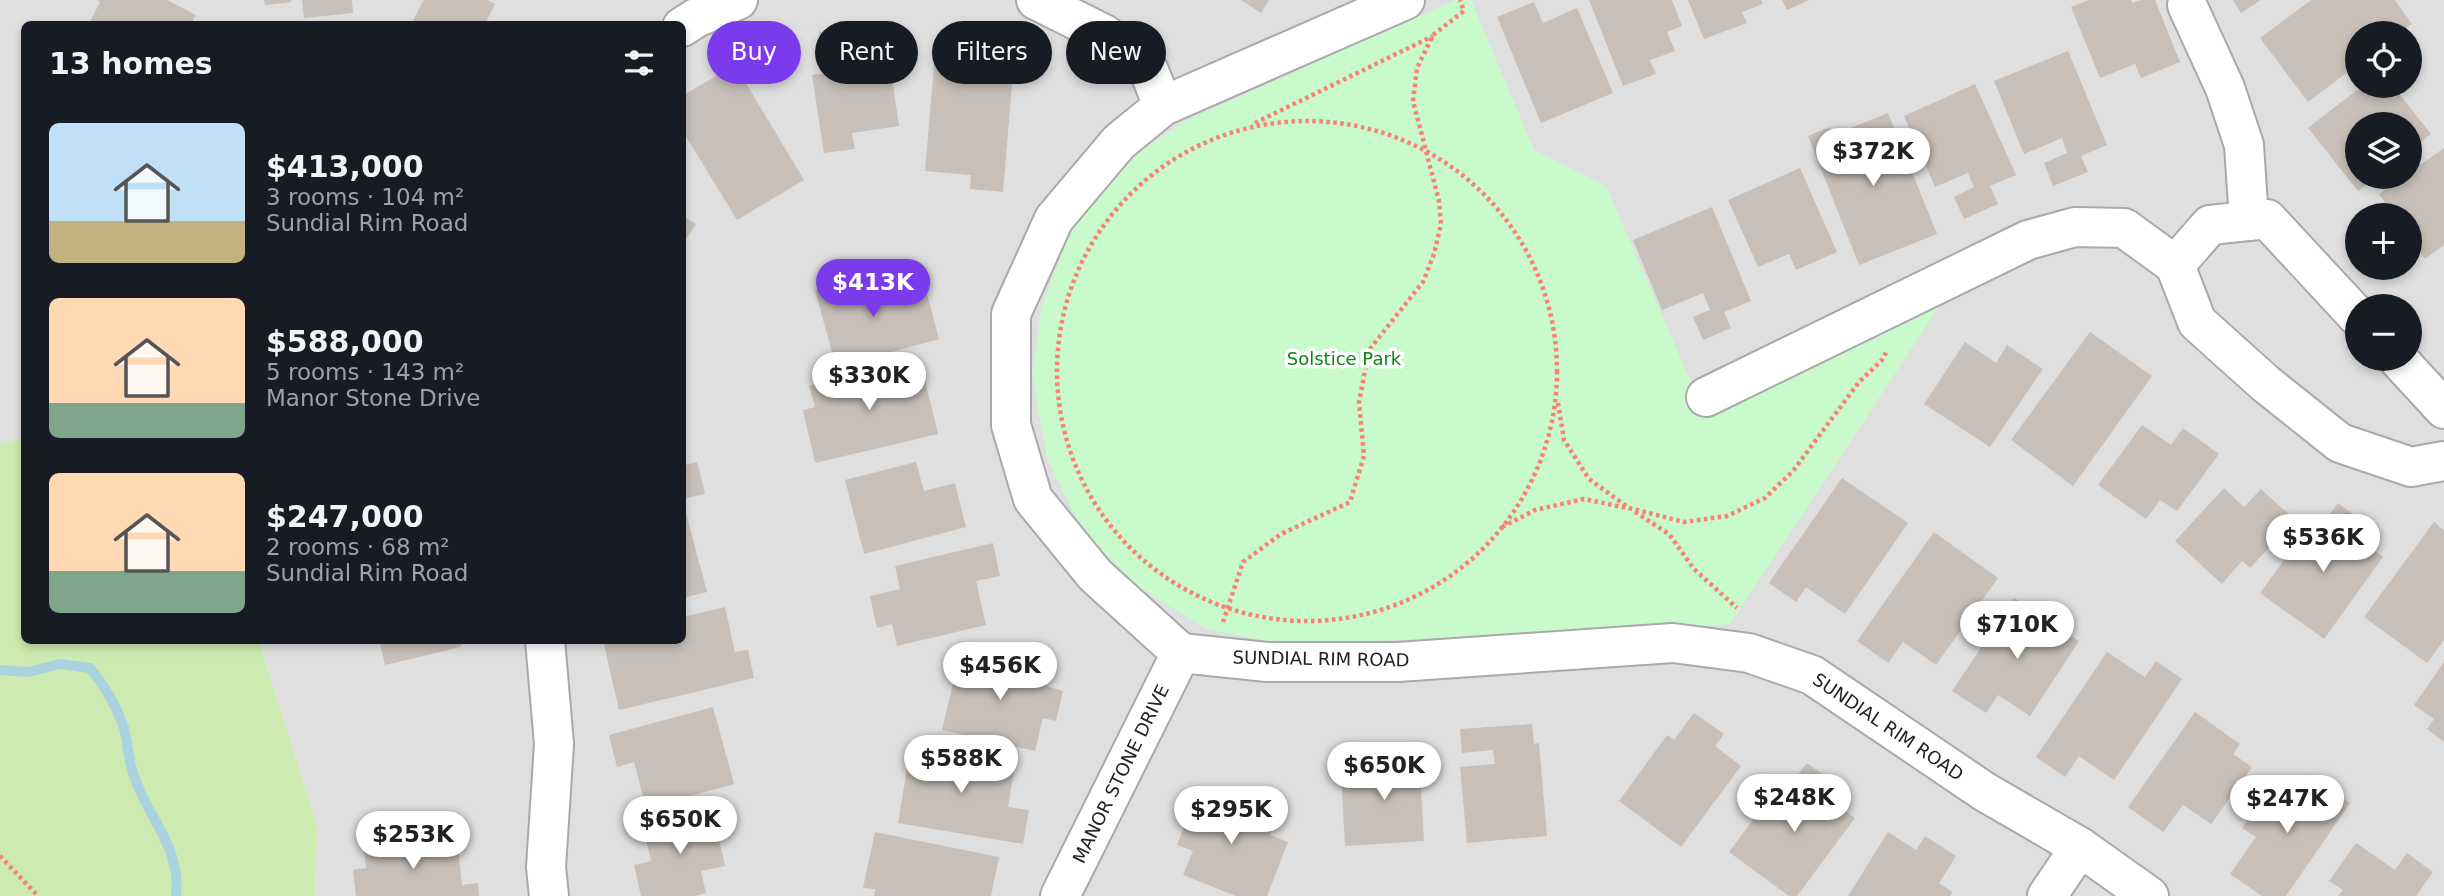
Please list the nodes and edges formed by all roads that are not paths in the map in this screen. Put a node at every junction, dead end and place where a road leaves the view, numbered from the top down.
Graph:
1 (738, 0) edge
2 (1036, 0) edge
3 (1405, 0) edge
4 (2187, 5) dead end
5 (686, 24) edge
6 (1163, 106) junction
7 (2249, 221) junction
8 (2175, 265) junction
9 (2345, 303) edge
10 (2409, 371) edge
11 (1706, 397) dead end
12 (2444, 408) edge
13 (2444, 461) edge
14 (545, 644) edge
15 (1197, 654) junction
16 (2080, 847) junction
17 (549, 896) edge
18 (1060, 896) edge
19 (2047, 896) edge
20 (2149, 896) edge

1 - 5 street
2 - 6 street
3 - 6 street
4 - 7 street
6 - 15 street
7 - 8 street
7 - 9 street
8 - 11 street
8 - 13 street
10 - 12 street
14 - 17 street
15 - 16 street, SUNDIAL RIM ROAD
15 - 18 street, MANOR STONE DRIVE
16 - 19 street
16 - 20 street, SUNDIAL RIM ROAD

